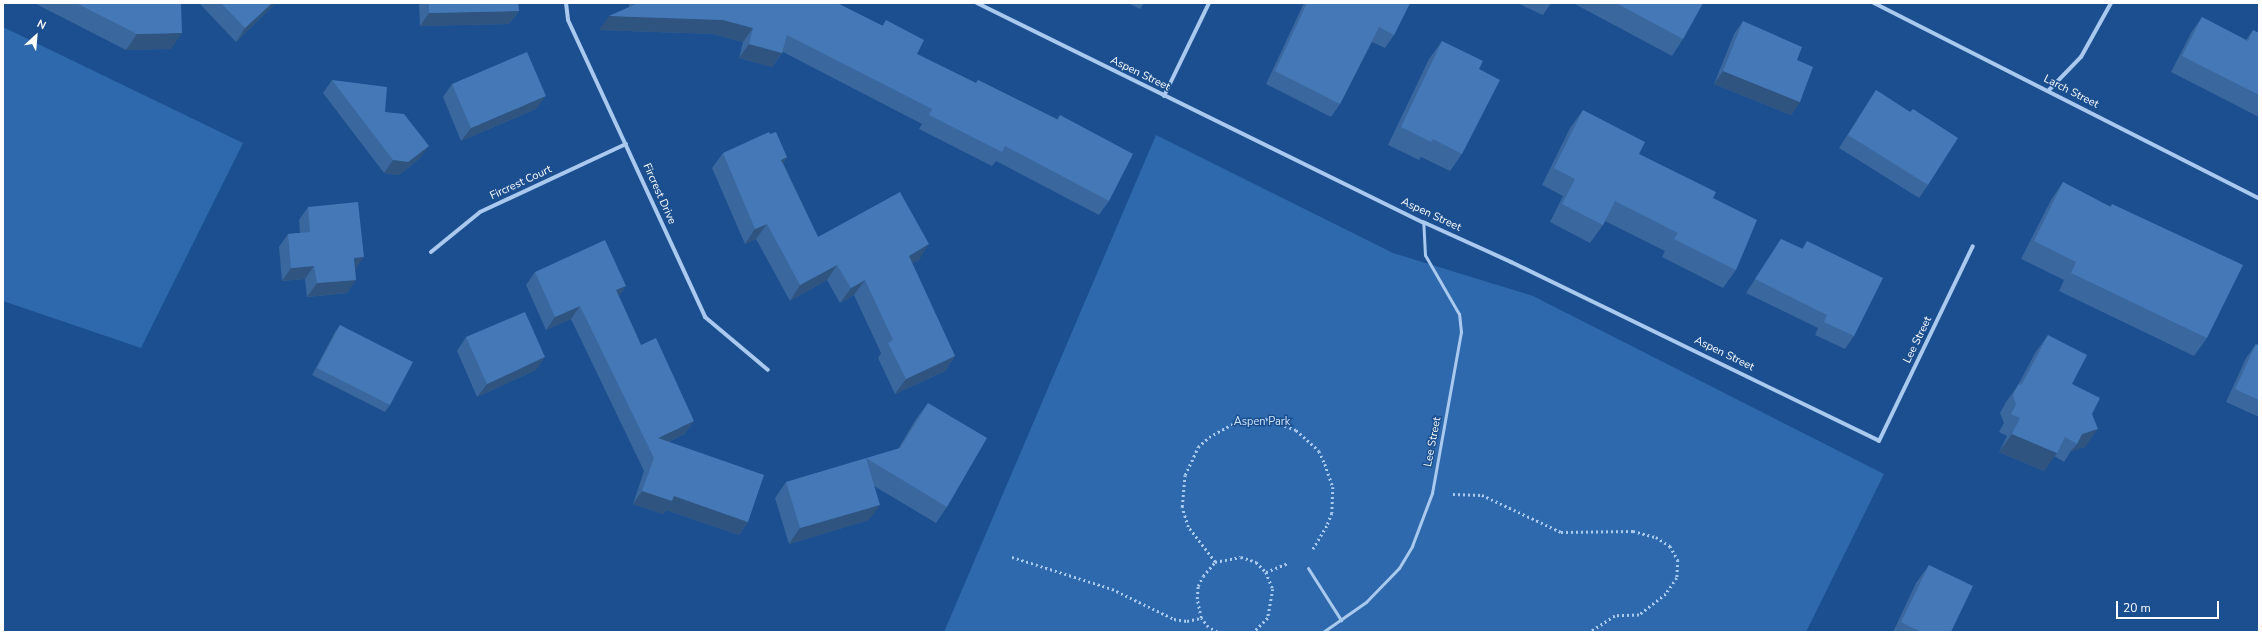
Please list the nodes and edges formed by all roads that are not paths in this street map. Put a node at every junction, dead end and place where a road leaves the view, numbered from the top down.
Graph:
1 (566, 3) edge
2 (977, 3) edge
3 (1210, 3) edge
4 (1874, 3) edge
5 (2112, 3) edge
6 (2049, 90) junction
7 (1164, 96) junction
8 (626, 144) junction
9 (2259, 198) edge
10 (1423, 222) junction
11 (1973, 246) dead end
12 (431, 252) dead end
13 (768, 370) dead end
14 (1879, 441) joint
15 (1308, 568) dead end
16 (1341, 620) junction
17 (1323, 632) edge

1 - 8 street, Fircrest Drive
2 - 7 street, Aspen Street
3 - 7 street
4 - 6 street, Larch Street
5 - 6 street
6 - 9 street, Larch Street
7 - 10 street, Aspen Street
8 - 12 street, Fircrest Court
8 - 13 street, Fircrest Drive
10 - 14 street, Aspen Street
10 - 16 lane, Lee Street
11 - 14 street, Lee Street
15 - 16 lane
16 - 17 lane, Lee Street

